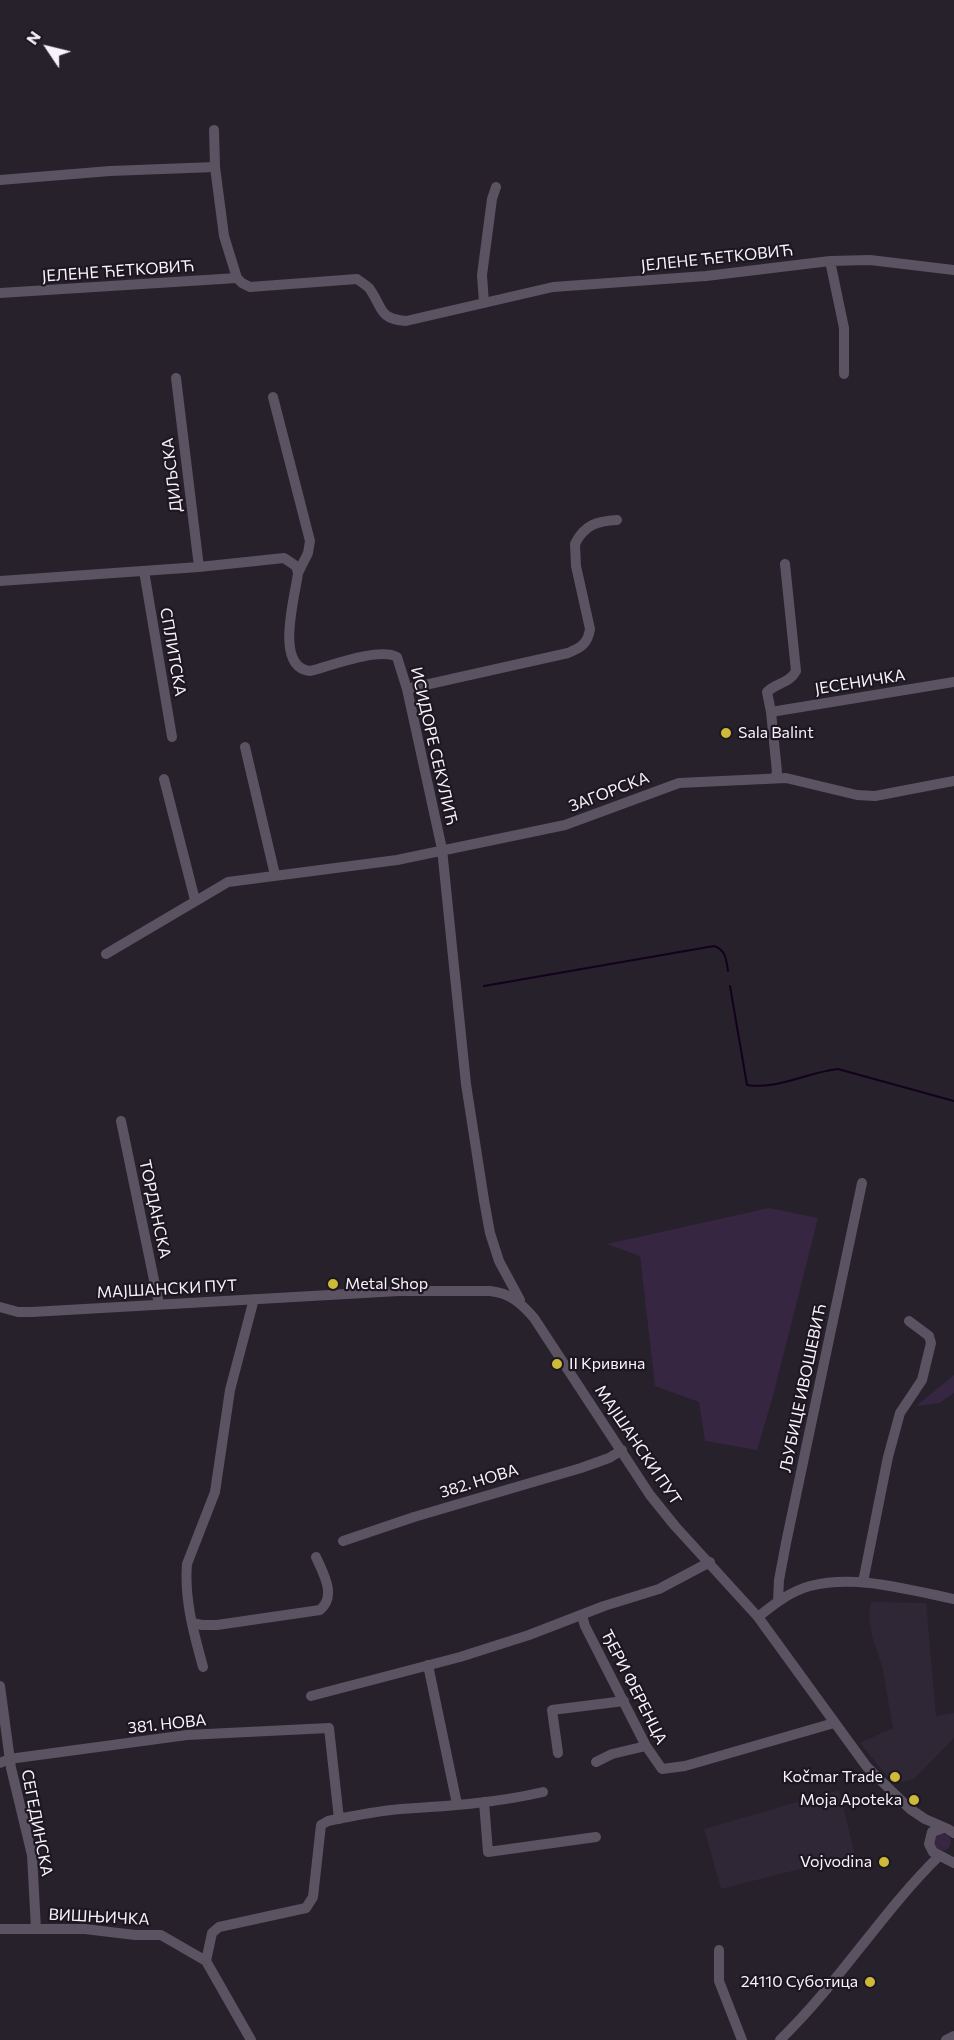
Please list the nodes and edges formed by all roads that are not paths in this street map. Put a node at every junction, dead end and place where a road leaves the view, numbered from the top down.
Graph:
1 (214, 130) dead end
2 (215, 166) junction
3 (0, 180) edge
4 (496, 187) dead end
5 (830, 261) junction
6 (954, 270) edge
7 (237, 278) junction
8 (0, 294) edge
9 (484, 303) junction
10 (844, 374) dead end
11 (176, 378) dead end
12 (273, 397) dead end
13 (617, 520) dead end
14 (785, 564) dead end
15 (199, 567) junction
16 (144, 571) junction
17 (298, 573) junction
18 (0, 580) edge
19 (954, 682) edge
20 (407, 689) junction
21 (771, 712) junction
22 (172, 737) dead end
23 (245, 747) dead end
24 (775, 778) junction
25 (164, 779) dead end
26 (954, 781) edge
27 (442, 849) junction
28 (275, 875) junction
29 (195, 900) junction
30 (106, 954) dead end
31 (121, 1121) dead end
32 (862, 1183) dead end
33 (254, 1299) junction
34 (521, 1303) junction
35 (159, 1304) junction
36 (0, 1307) edge
37 (909, 1321) dead end
38 (622, 1450) junction
39 (343, 1541) dead end
40 (316, 1557) dead end
41 (710, 1562) junction
42 (863, 1582) junction
43 (954, 1599) edge
44 (778, 1601) junction
45 (582, 1616) junction
46 (758, 1617) junction
47 (192, 1623) junction
48 (428, 1665) junction
49 (203, 1667) dead end
50 (0, 1686) edge
51 (311, 1696) dead end
52 (624, 1701) junction
53 (834, 1723) junction
54 (646, 1746) junction
55 (558, 1753) dead end
56 (5, 1761) edge
57 (596, 1762) dead end
58 (543, 1792) dead end
59 (484, 1802) junction
60 (458, 1804) junction
61 (910, 1809) junction
62 (339, 1819) junction
63 (949, 1828) edge
64 (596, 1837) dead end
65 (929, 1842) junction
66 (954, 1850) edge
67 (940, 1856) junction
68 (954, 1863) edge
69 (912, 1883) junction
70 (0, 1929) edge
71 (36, 1929) junction
72 (719, 1950) dead end
73 (206, 1961) junction
74 (954, 2037) edge
75 (250, 2040) edge
76 (742, 2040) edge
77 (780, 2040) edge
78 (946, 2040) edge

1 - 2 street
2 - 3 street
2 - 7 street
4 - 9 street
5 - 6 street, ЈЕЛЕНЕ ЋЕТКОВИЋ
5 - 9 street, ЈЕЛЕНЕ ЋЕТКОВИЋ
5 - 10 street
7 - 8 street, ЈЕЛЕНЕ ЋЕТКОВИЋ
7 - 9 street, ЈЕЛЕНЕ ЋЕТКОВИЋ
11 - 15 street, ДИЉСКА
12 - 17 street
13 - 20 street
14 - 21 street, ЈЕСЕНИЧКА
15 - 16 street
15 - 17 street
16 - 18 street
16 - 22 street, СПЛИТСКА
17 - 20 street, ИСИДОРЕ СЕКУЛИЋ
19 - 21 street, ЈЕСЕНИЧКА
20 - 27 street, ИСИДОРЕ СЕКУЛИЋ
21 - 24 street, ЈЕСЕНИЧКА
23 - 28 street
24 - 26 street, ЗАГОРСКА
24 - 27 street, ЗАГОРСКА
25 - 29 street
27 - 28 street, ЗАГОРСКА
27 - 34 street, ИСИДОРЕ СЕКУЛИЋ
28 - 29 street, ЗАГОРСКА
29 - 30 street, ЗАГОРСКА
31 - 35 street, ТОРДАНСКА
32 - 44 street, ЉУБИЦЕ ИВОШЕВИЋ
33 - 34 street, МАЈШАНСКИ ПУТ
33 - 35 street, МАЈШАНСКИ ПУТ
33 - 47 street
34 - 38 street, МАЈШАНСКИ ПУТ
35 - 36 street, МАЈШАНСКИ ПУТ
37 - 42 street
38 - 39 street, 382. НОВА
38 - 41 street, МАЈШАНСКИ ПУТ
40 - 47 street
41 - 45 street, ЂЕРИ ФЕРЕНЦА
41 - 46 street, МАЈШАНСКИ ПУТ
42 - 43 street
42 - 44 street
44 - 46 street
45 - 48 street, ЂЕРИ ФЕРЕНЦА
45 - 52 street, ЂЕРИ ФЕРЕНЦА
46 - 53 street, МАЈШАНСКИ ПУТ
47 - 49 street
48 - 51 street, ЂЕРИ ФЕРЕНЦА
48 - 60 street
50 - 56 street, СЕГЕДИНСКА
52 - 54 street, ЂЕРИ ФЕРЕНЦА
52 - 55 street
53 - 54 street, ЂЕРИ ФЕРЕНЦА
53 - 61 street, МАЈШАНСКИ ПУТ
54 - 57 street
56 - 62 street, 381. НОВА
56 - 71 street, СЕГЕДИНСКА
58 - 59 street
59 - 60 street
59 - 64 street
60 - 62 street
61 - 63 street, МАЈШАНСКИ ПУТ
61 - 65 street, МАЈШАНСКИ ПУТ
62 - 73 street
63 - 65 street
65 - 67 street, МАЈШАНСКИ ПУТ
65 - 69 street
66 - 67 street
67 - 68 street
67 - 69 street
69 - 77 street
70 - 71 street, ВИШЊИЧКА
71 - 73 street, ВИШЊИЧКА
72 - 76 street
73 - 75 street
74 - 78 street

